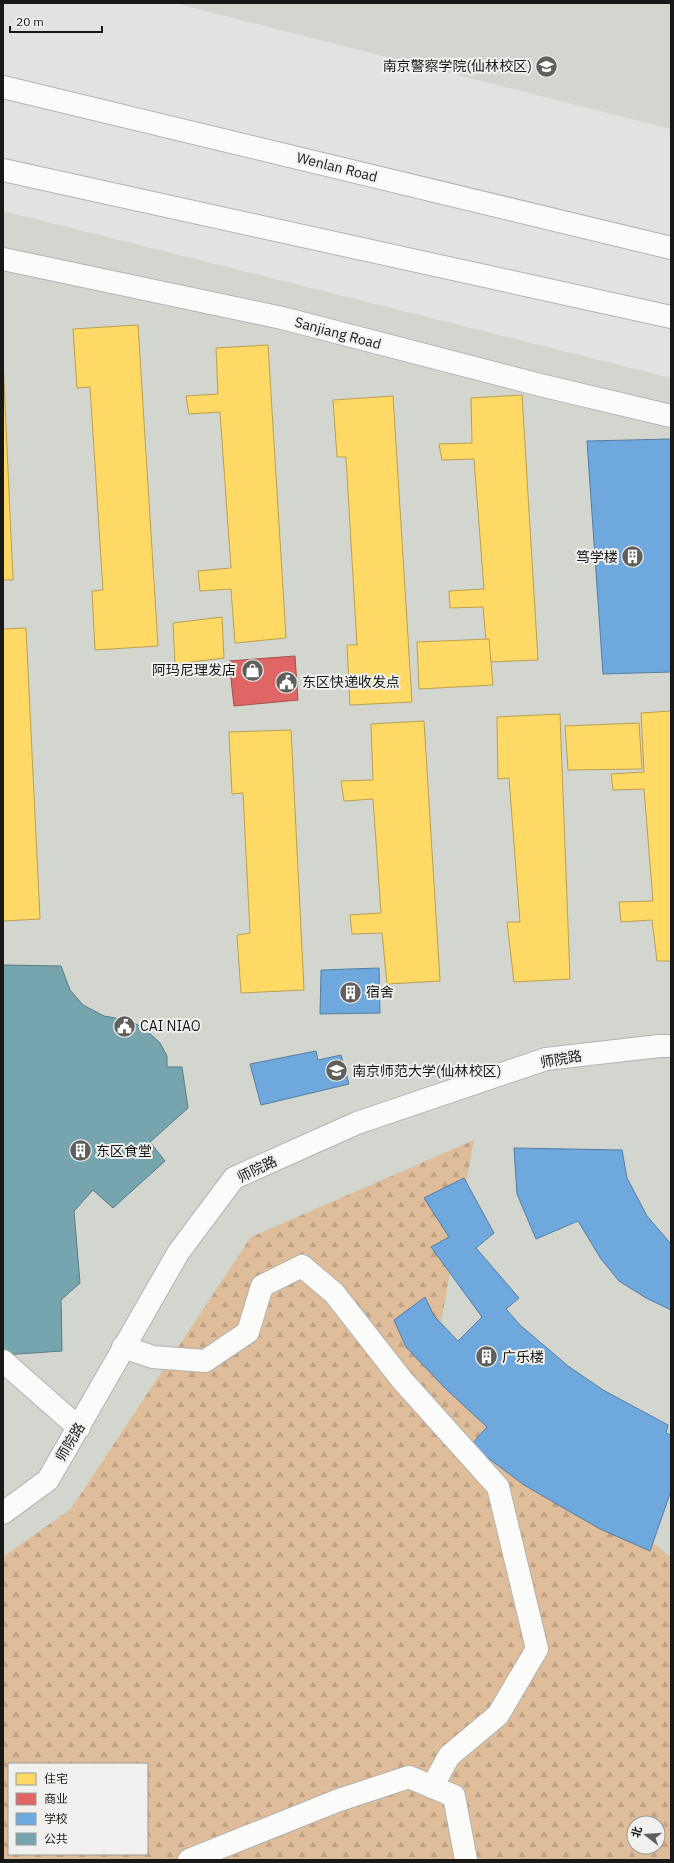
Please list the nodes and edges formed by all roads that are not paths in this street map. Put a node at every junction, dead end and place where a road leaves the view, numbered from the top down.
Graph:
1 (3, 87) edge
2 (3, 170) edge
3 (671, 248) edge
4 (3, 259) edge
5 (671, 317) edge
6 (671, 416) edge
7 (671, 1046) edge
8 (123, 1348) junction
9 (3, 1360) edge
10 (79, 1428) junction
11 (3, 1513) edge
12 (432, 1787) junction
13 (189, 1860) edge
14 (466, 1860) edge

1 - 3 street, Wenlan Road
2 - 5 street
4 - 6 street, Sanjiang Road
7 - 8 street, 师院路
8 - 10 street, 师院路
8 - 12 street
9 - 10 street
10 - 11 street, 师院路
12 - 13 street
12 - 14 street

